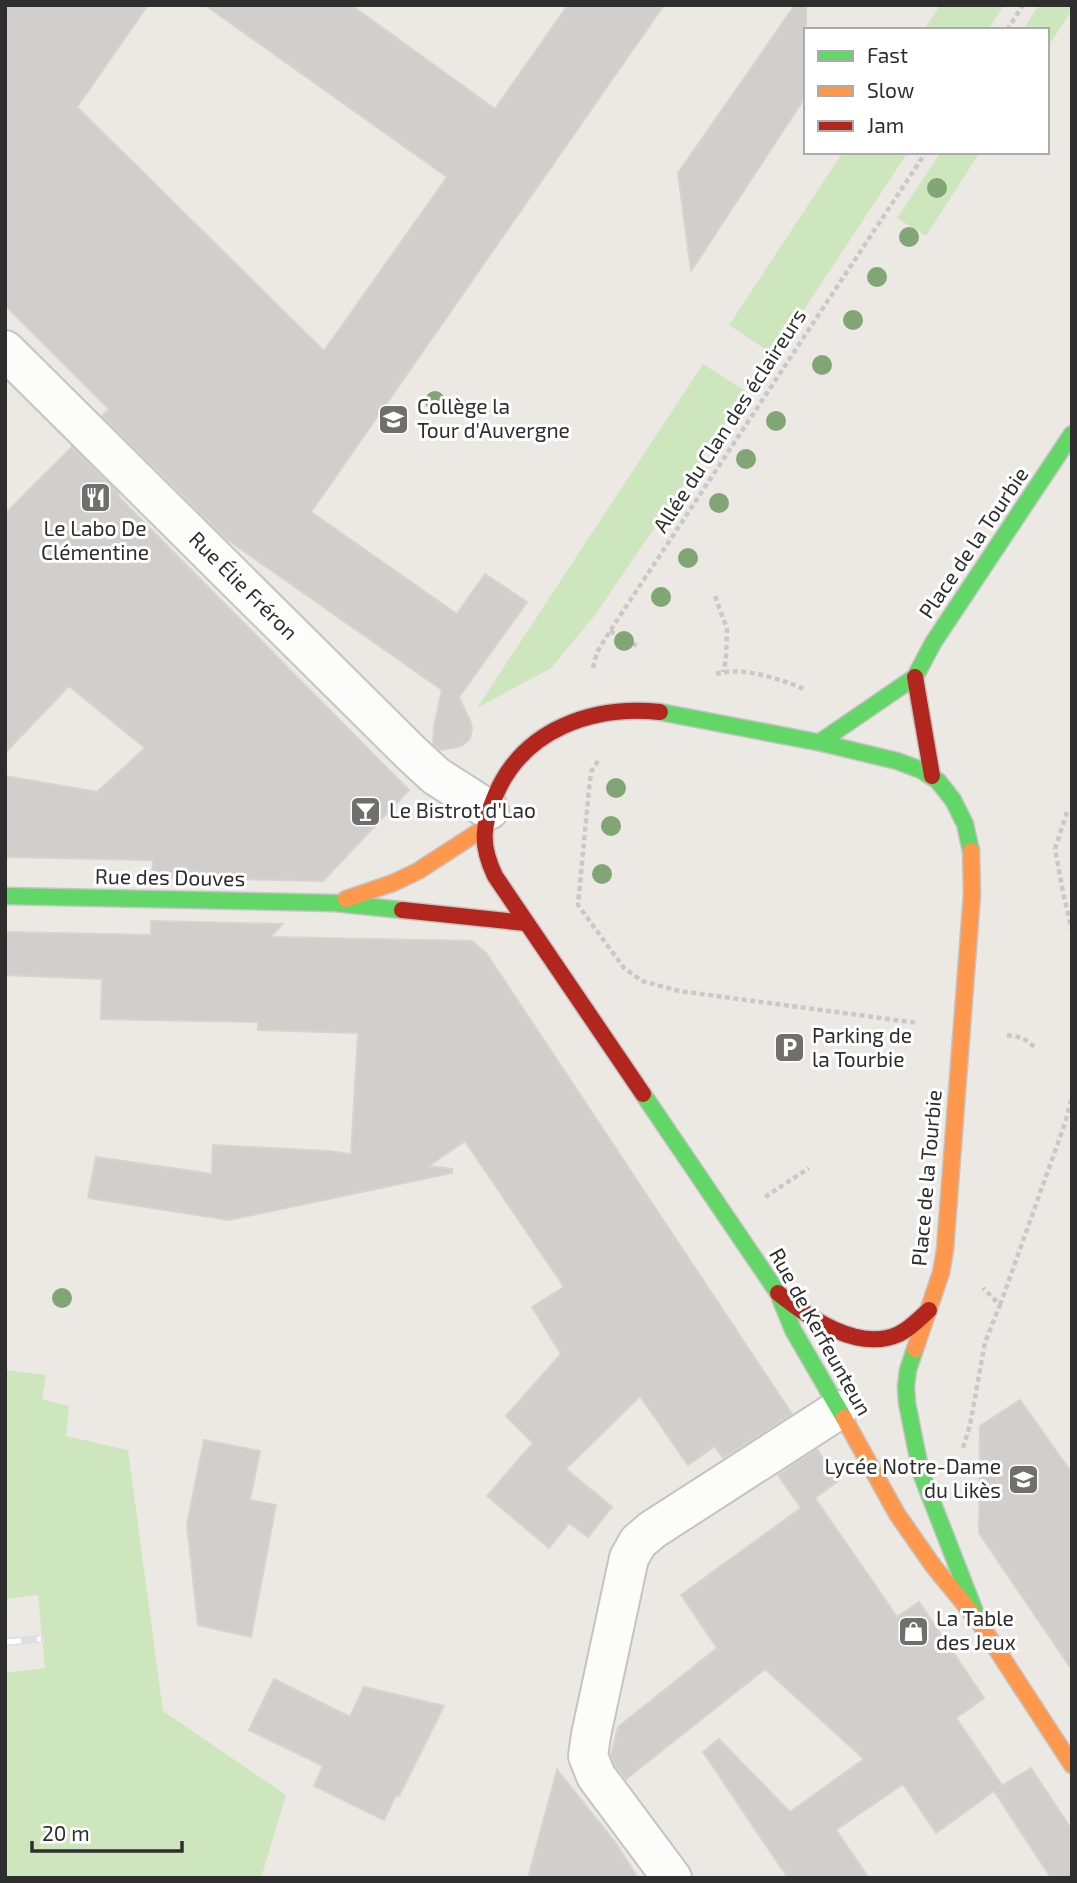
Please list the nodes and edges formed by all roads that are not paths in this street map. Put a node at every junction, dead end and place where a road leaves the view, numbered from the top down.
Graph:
1 (5, 351) edge
2 (1072, 434) edge
3 (915, 677) junction
4 (820, 742) junction
5 (932, 776) junction
6 (486, 819) junction
7 (5, 896) edge
8 (334, 903) junction
9 (526, 923) junction
10 (778, 1293) junction
11 (929, 1310) junction
12 (838, 1410) junction
13 (979, 1622) junction
14 (1072, 1765) edge
15 (672, 1878) edge

1 - 6 street, Rue Élie Fréron
2 - 3 main road, Place de la Tourbie
3 - 4 main road, Place de la Tourbie
3 - 5 main road, Place de la Tourbie
4 - 5 main road, Place de la Tourbie
4 - 6 main road, Place de la Tourbie
5 - 11 main road, Place de la Tourbie
6 - 8 main road, Rue des Douves
6 - 9 main road
7 - 8 main road, Rue des Douves
8 - 9 main road, Rue des Douves
9 - 10 main road, Rue de Kerfeunteun
10 - 11 main road
10 - 12 main road, Rue de Kerfeunteun
11 - 13 main road, Place de la Tourbie
12 - 13 main road, Rue de Kerfeunteun
12 - 15 street
13 - 14 main road, Rue de Kerfeunteun

